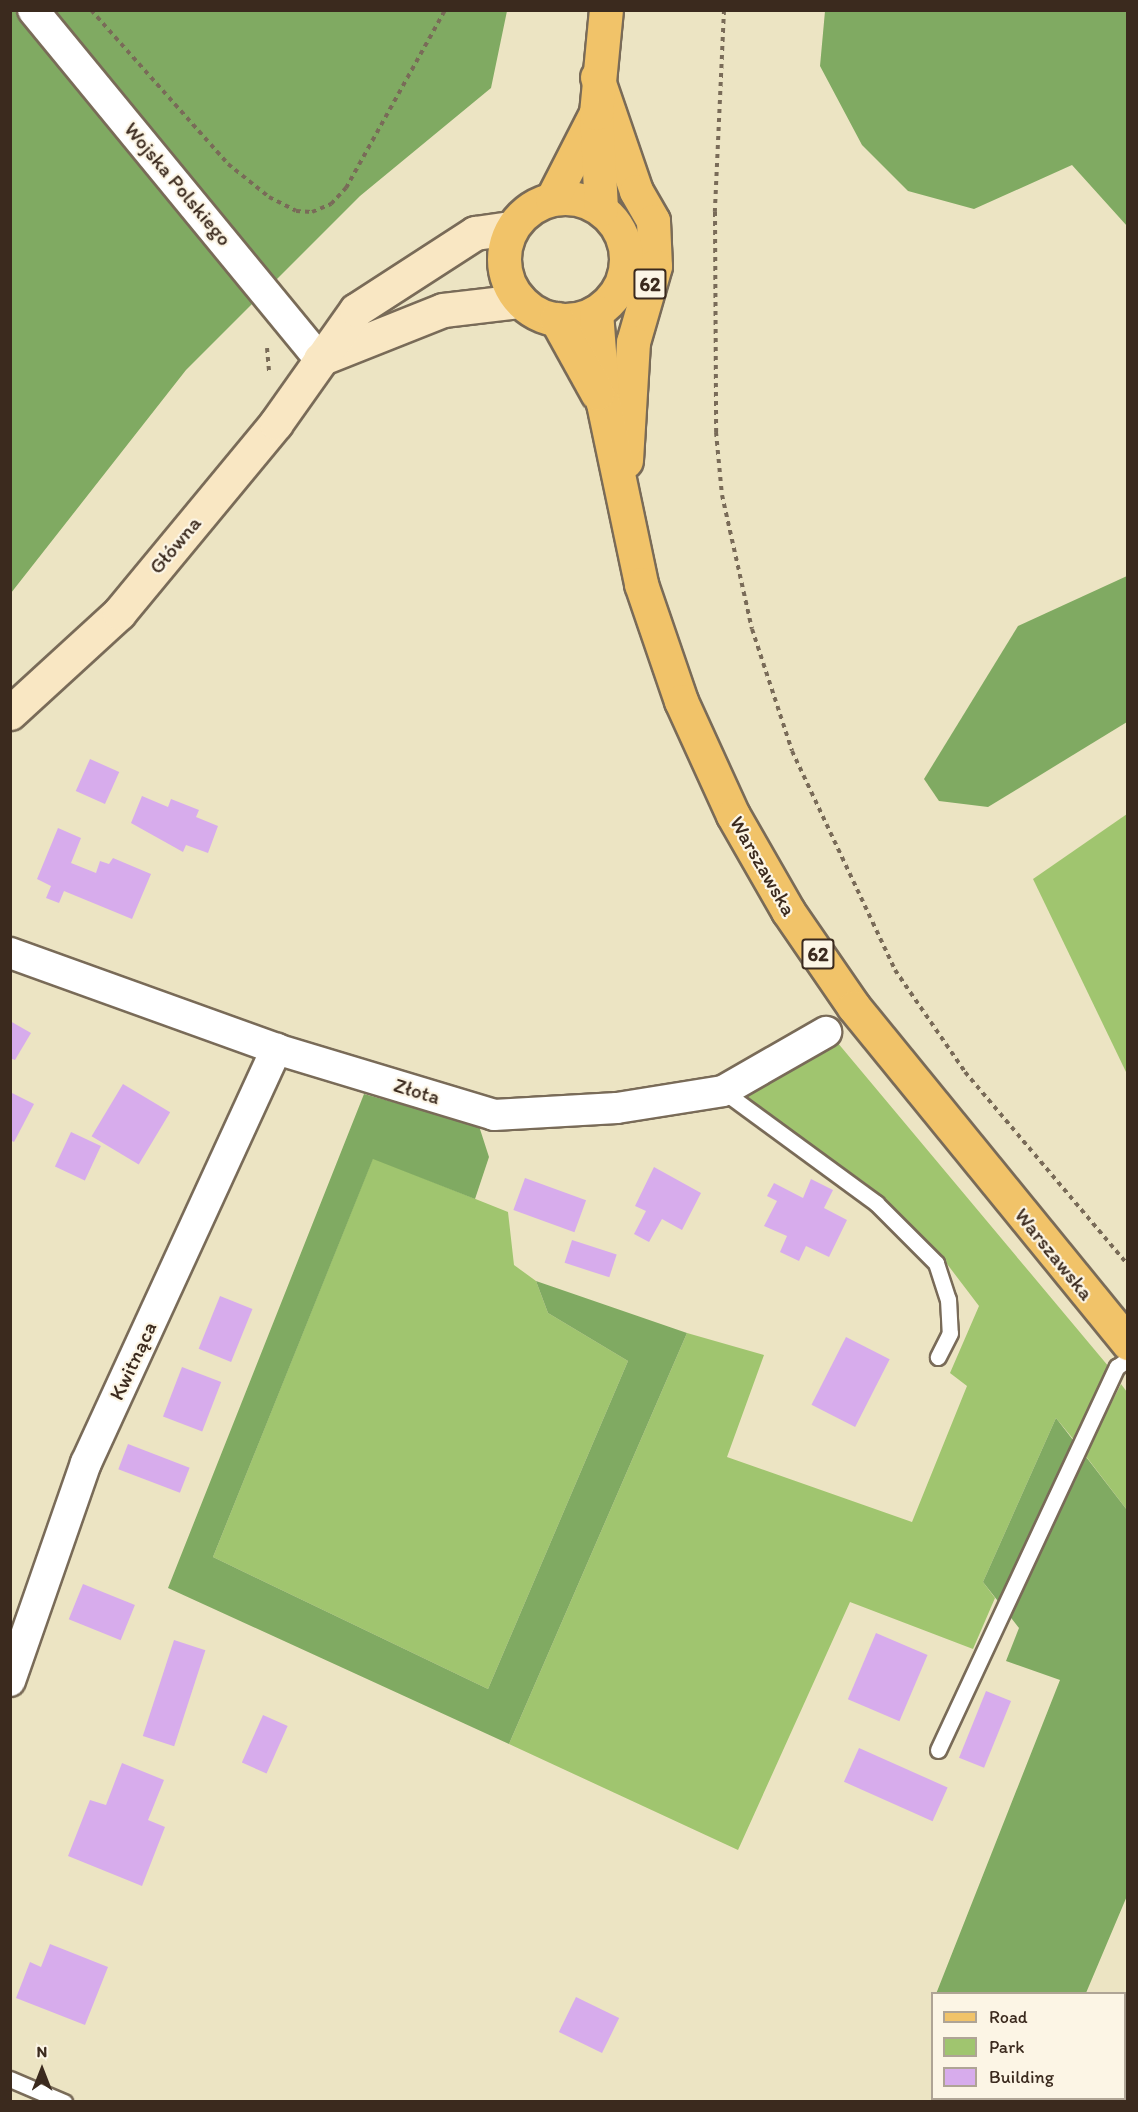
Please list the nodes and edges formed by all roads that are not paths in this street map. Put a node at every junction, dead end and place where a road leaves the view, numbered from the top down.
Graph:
1 (33, 10) edge
2 (606, 10) edge
3 (597, 77) junction
4 (596, 113) junction
5 (552, 199) junction
6 (601, 209) junction
7 (512, 228) junction
8 (520, 301) junction
9 (596, 312) junction
10 (556, 319) junction
11 (320, 359) junction
12 (603, 403) junction
13 (624, 501) junction
14 (10, 713) edge
15 (10, 953) edge
16 (826, 1032) dead end
17 (276, 1049) junction
18 (723, 1091) junction
19 (1128, 1343) edge
20 (938, 1357) dead end
21 (1128, 1359) edge
22 (10, 1681) edge
23 (938, 1750) dead end
24 (10, 2079) edge
25 (64, 2102) edge

1 - 11 street, Wojska Polskiego
2 - 3 main road, 62
3 - 4 main road
3 - 13 main road, 62
4 - 5 main road
4 - 6 main road
5 - 6 main road
5 - 7 main road
6 - 9 main road, 62
7 - 8 main road
7 - 11 main road, Główna
8 - 10 main road
8 - 11 main road
9 - 10 main road
9 - 12 main road, Warszawska / 62
10 - 12 main road, Warszawska / 62
11 - 14 main road, Główna
12 - 13 main road, Warszawska / 62
13 - 19 main road, Warszawska / 62
15 - 17 street, Złota
16 - 18 street, Złota
17 - 18 street, Złota
17 - 22 street, Kwitnąca
18 - 20 lane
21 - 23 lane
24 - 25 lane

